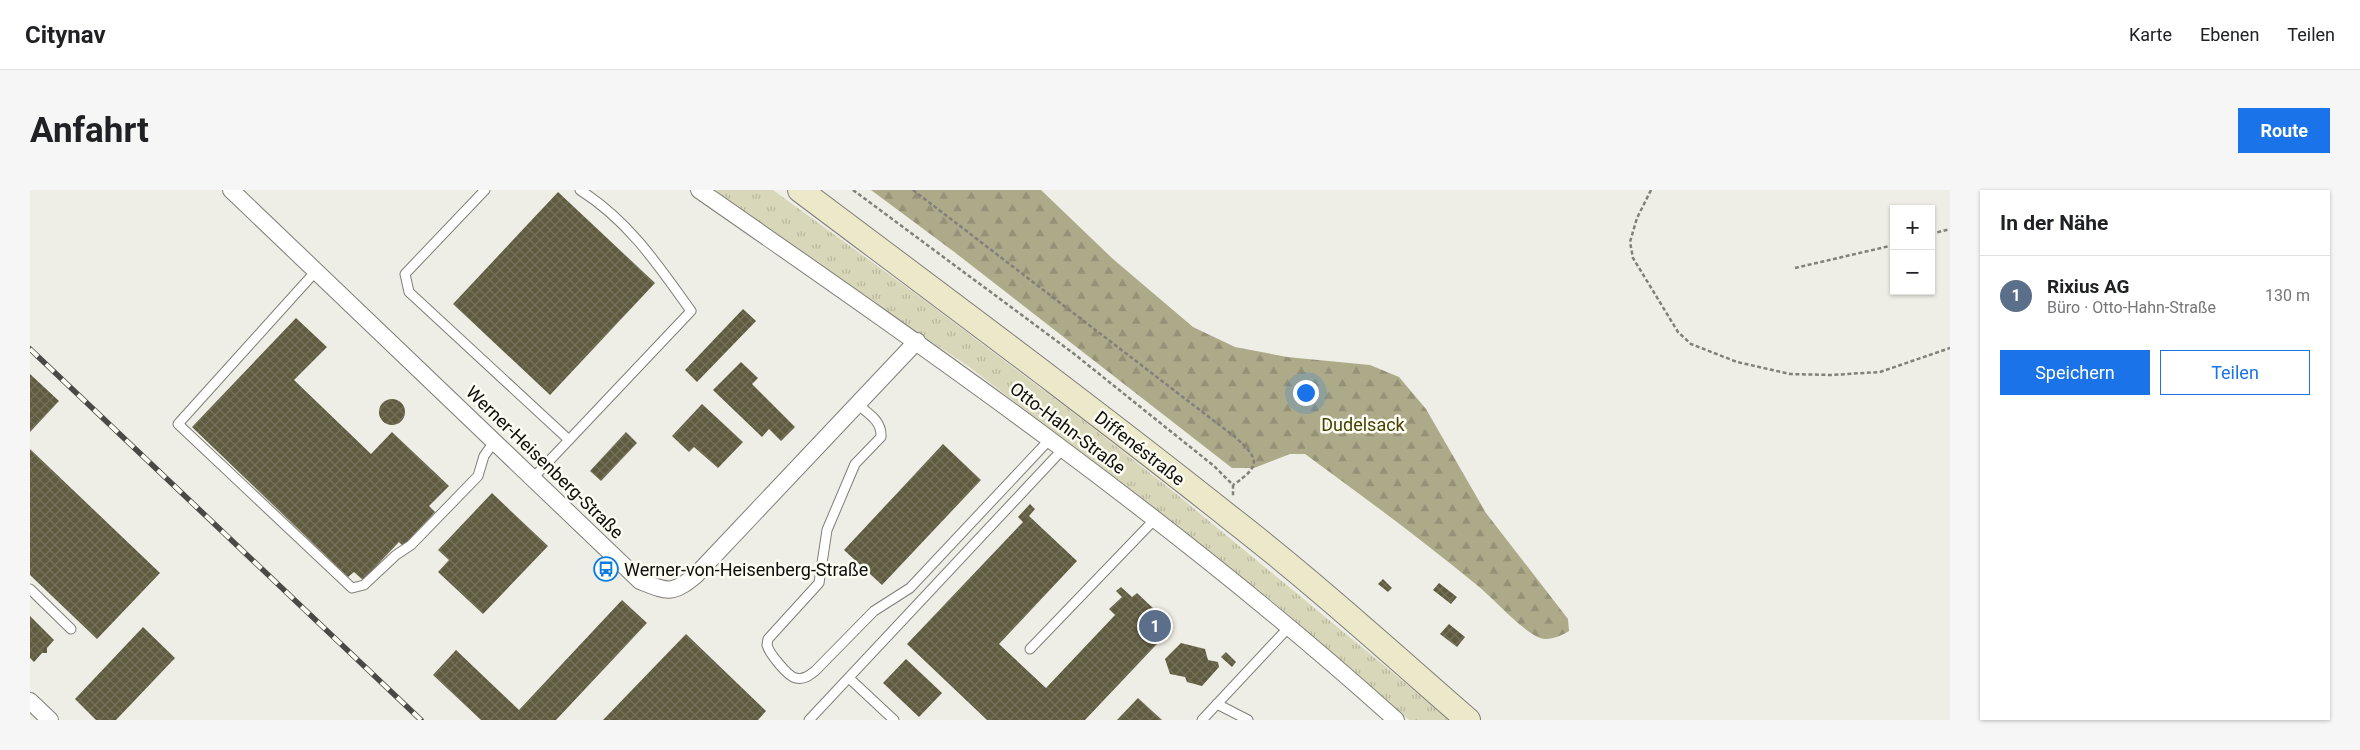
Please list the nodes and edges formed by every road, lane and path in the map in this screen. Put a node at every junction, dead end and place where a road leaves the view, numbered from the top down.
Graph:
1 (231, 190) edge
2 (485, 190) edge
3 (580, 190) edge
4 (699, 190) edge
5 (800, 190) edge
6 (853, 190) edge
7 (912, 190) edge
8 (1651, 190) edge
9 (1950, 228) edge
10 (1935, 233) edge
11 (1890, 247) edge
12 (1795, 268) dead end
13 (316, 271) junction
14 (917, 341) junction
15 (1950, 348) edge
16 (857, 404) junction
17 (569, 440) junction
18 (494, 442) junction
19 (1057, 444) junction
20 (533, 478) junction
21 (1233, 485) junction
22 (1155, 519) junction
23 (1234, 520) junction
24 (30, 589) edge
25 (1289, 627) junction
26 (72, 629) dead end
27 (1030, 649) dead end
28 (849, 678) junction
29 (30, 701) edge
30 (1217, 704) junction
31 (50, 720) edge
32 (809, 720) edge
33 (894, 720) edge
34 (1202, 720) edge
35 (1248, 720) edge
36 (1396, 720) edge
37 (1468, 720) edge

1 - 13 street, Werner-Heisenberg-Straße
2 - 17 lane
3 - 17 lane
4 - 14 street, Otto-Hahn-Straße
5 - 23 main road, Diffenéstraße
6 - 21 path
7 - 21 path
8 - 15 path
9 - 10 path
11 - 12 path
13 - 18 street, Werner-Heisenberg-Straße
13 - 18 lane
14 - 16 street, Werner-Heisenberg-Straße
14 - 19 street, Otto-Hahn-Straße
16 - 19 lane
16 - 20 street, Werner-Heisenberg-Straße
17 - 20 lane
18 - 20 street, Werner-Heisenberg-Straße
19 - 22 street, Otto-Hahn-Straße
19 - 28 lane
21 - 23 path
22 - 25 street, Otto-Hahn-Straße
22 - 27 lane
23 - 37 main road, Diffenéstraße
24 - 26 lane
25 - 30 lane
25 - 36 street, Otto-Hahn-Straße
28 - 32 lane
28 - 33 lane
29 - 31 street
30 - 34 lane
30 - 35 lane

